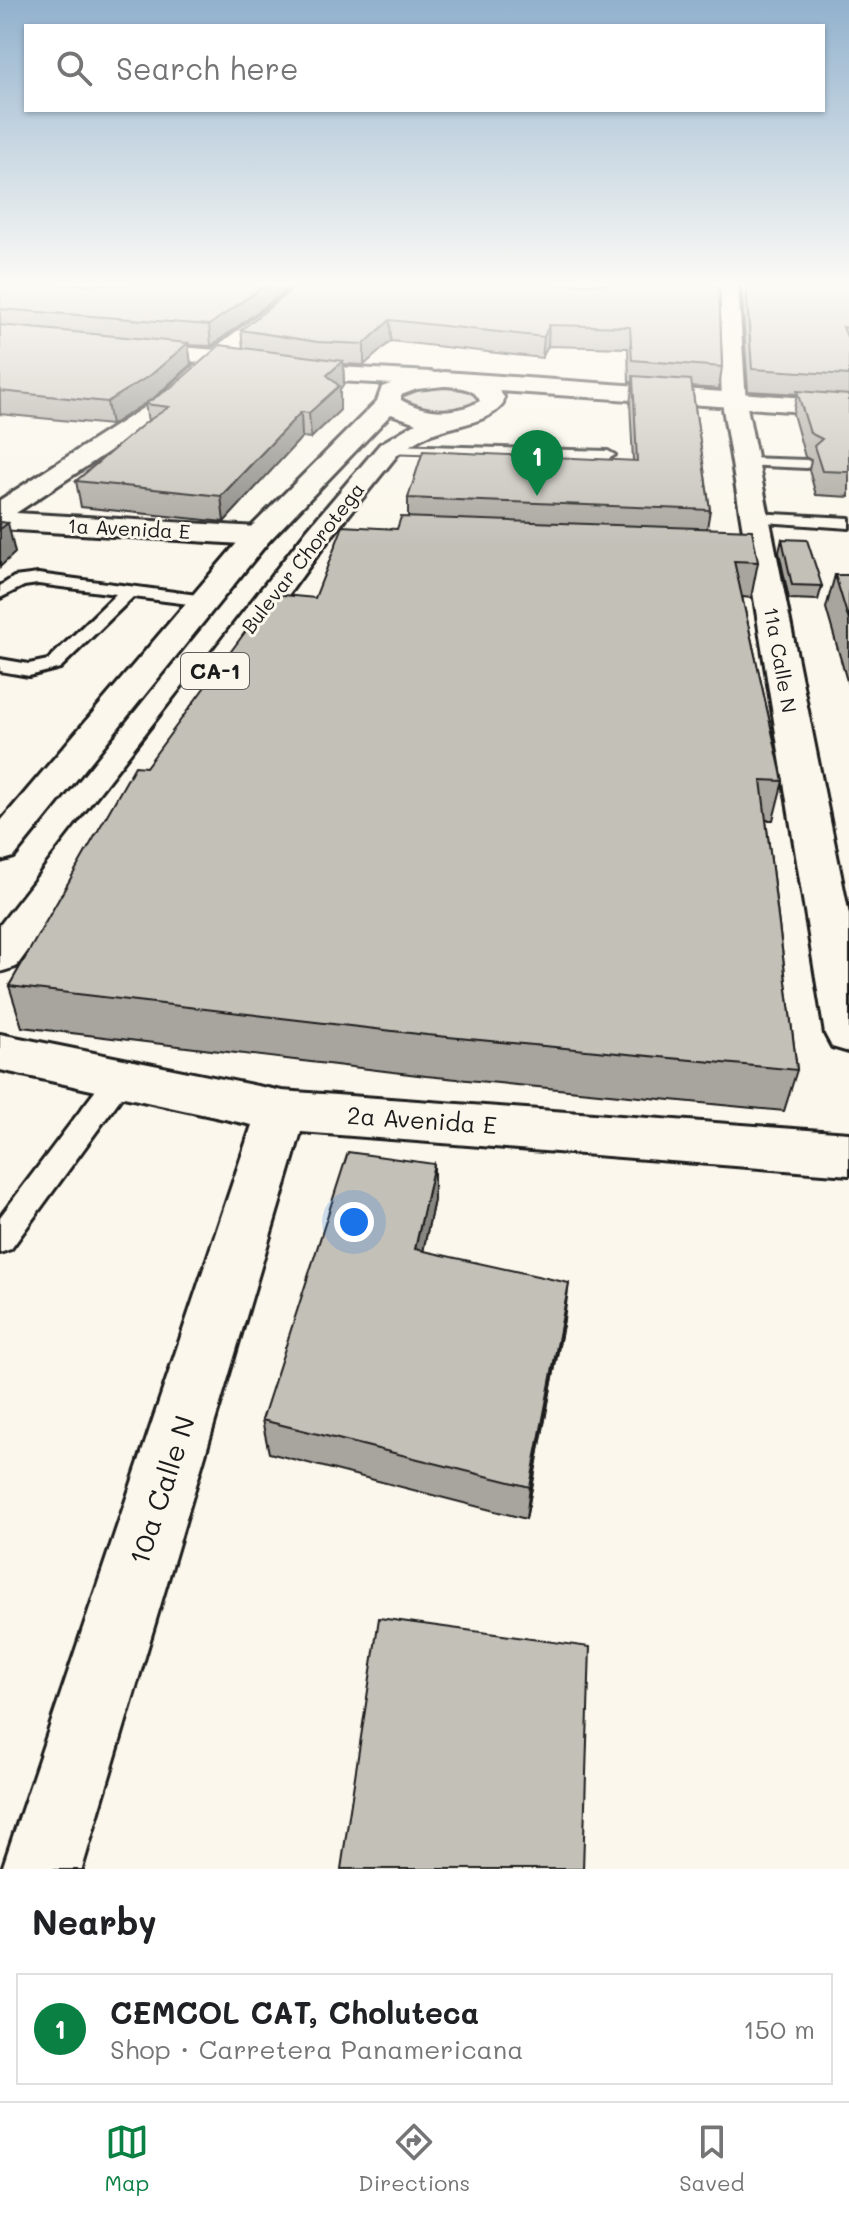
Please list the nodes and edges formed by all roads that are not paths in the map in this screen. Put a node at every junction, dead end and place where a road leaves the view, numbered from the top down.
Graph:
1 (201, 371) edge
2 (308, 371) edge
3 (732, 371) edge
4 (319, 373) junction
5 (431, 379) junction
6 (466, 382) junction
7 (686, 398) junction
8 (388, 401) junction
9 (734, 402) junction
10 (491, 404) junction
11 (845, 406) edge
12 (455, 417) junction
13 (389, 449) junction
14 (608, 455) dead end
15 (744, 462) junction
16 (807, 464) dead end
17 (0, 512) edge
18 (754, 518) junction
19 (0, 521) edge
20 (849, 523) edge
21 (258, 536) junction
22 (129, 591) junction
23 (0, 593) edge
24 (205, 601) junction
25 (0, 665) edge
26 (50, 787) junction
27 (120, 798) junction
28 (0, 848) edge
29 (0, 956) edge
30 (849, 1034) edge
31 (0, 1052) edge
32 (121, 1077) junction
33 (282, 1111) junction
34 (849, 1154) edge
35 (0, 1240) edge
36 (42, 1869) edge

1 - 17 main road
2 - 4 main road
3 - 9 main road, 11a Calle N
4 - 5 main road
4 - 8 main road
5 - 6 main road, CA-1
5 - 8 main road, CA-1
6 - 7 main road, CA-1
6 - 10 main road
7 - 9 main road, CA-1
7 - 10 main road, CA-1
8 - 12 main road, CA-1
8 - 21 main road, Bulevar Chorotega / CA-1
9 - 11 main road, CA-1
9 - 15 main road, 11a Calle N
10 - 12 main road, CA-1
12 - 13 main road, Bulevar Chorotega / CA-1
13 - 14 lane
13 - 27 main road, Bulevar Chorotega / CA-1
15 - 16 lane
15 - 18 main road, 11a Calle N
18 - 20 lane
18 - 30 main road, 11a Calle N
19 - 21 main road, 1a Avenida E
21 - 24 main road, Bulevar Chorotega / CA-1
22 - 23 lane
22 - 24 lane
22 - 25 lane
24 - 26 main road, Bulevar Chorotega / CA-1
26 - 27 main road
26 - 28 main road, Bulevar Chorotega / CA-1
27 - 29 main road, Bulevar Chorotega / CA-1
31 - 32 main road, 2a Avenida E
32 - 33 main road, 2a Avenida E
32 - 35 lane
33 - 34 main road, 2a Avenida E
33 - 36 main road, 10a Calle N

